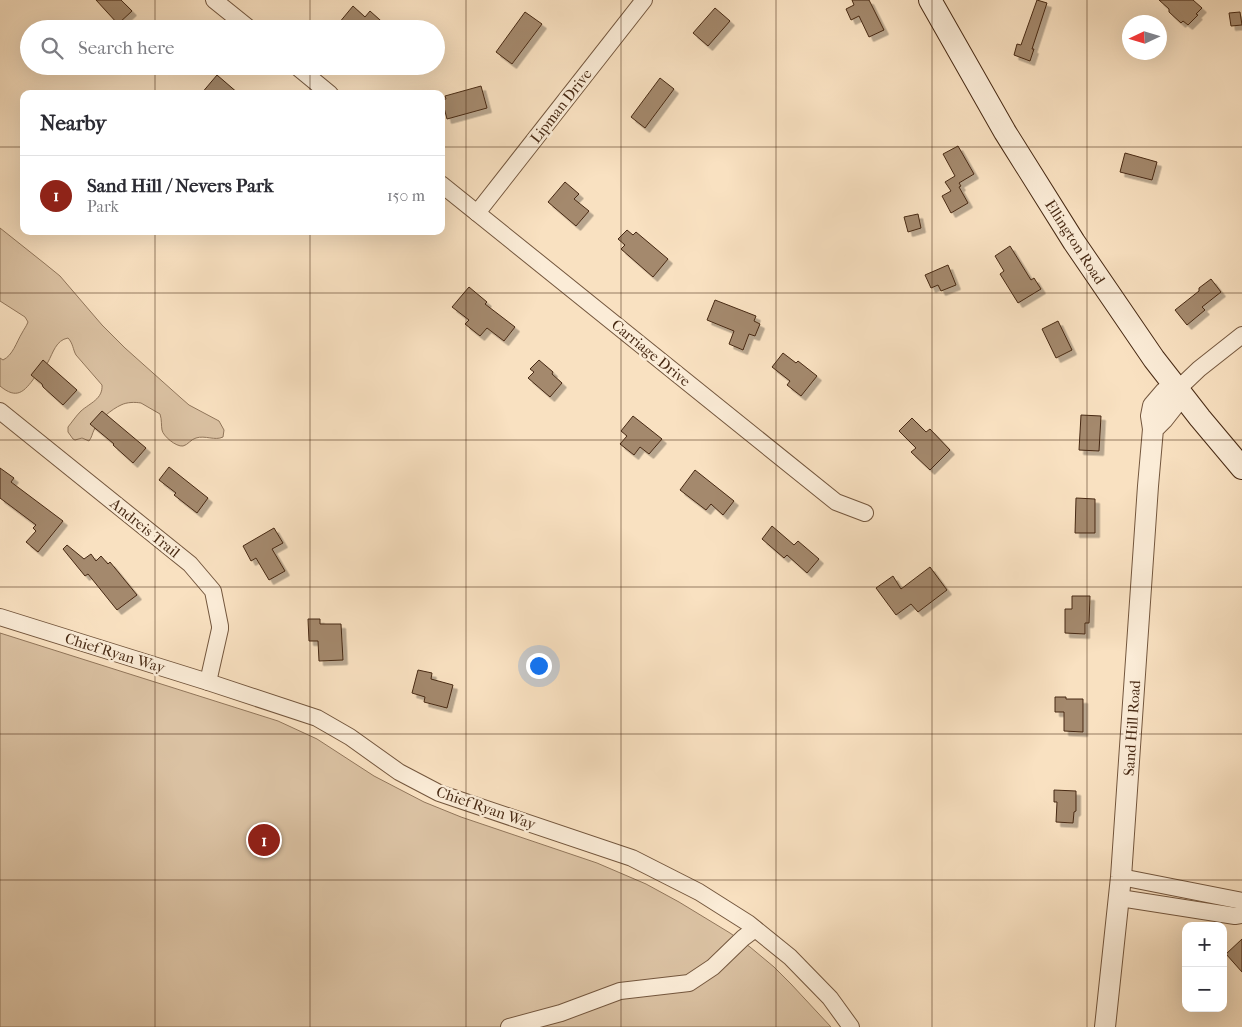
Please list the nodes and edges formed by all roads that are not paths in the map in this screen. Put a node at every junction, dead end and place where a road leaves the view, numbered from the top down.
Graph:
1 (214, 0) edge
2 (644, 0) edge
3 (930, 0) edge
4 (239, 20) edge
5 (307, 75) edge
6 (325, 90) edge
7 (445, 187) edge
8 (477, 213) junction
9 (1242, 335) edge
10 (1178, 389) junction
11 (0, 411) edge
12 (1242, 468) edge
13 (865, 513) dead end
14 (0, 617) edge
15 (208, 682) junction
16 (1122, 877) junction
17 (1120, 898) junction
18 (1242, 901) edge
19 (1242, 915) edge
20 (756, 929) junction
21 (509, 1027) edge
22 (851, 1027) edge
23 (1105, 1027) edge

1 - 4 street
2 - 8 street, Lipman Drive
3 - 10 main road, Ellington Road
5 - 6 street
7 - 8 street, Carriage Drive
8 - 13 street, Carriage Drive
9 - 10 street
10 - 12 main road, Ellington Road
10 - 16 street, Sand Hill Road
11 - 15 street, Andreis Trail
14 - 15 street, Chief Ryan Way
15 - 20 street, Chief Ryan Way
16 - 17 street, Sand Hill Road
16 - 18 street
17 - 19 street
17 - 23 street, Sand Hill Road
20 - 21 street
20 - 22 street, Chief Ryan Way

